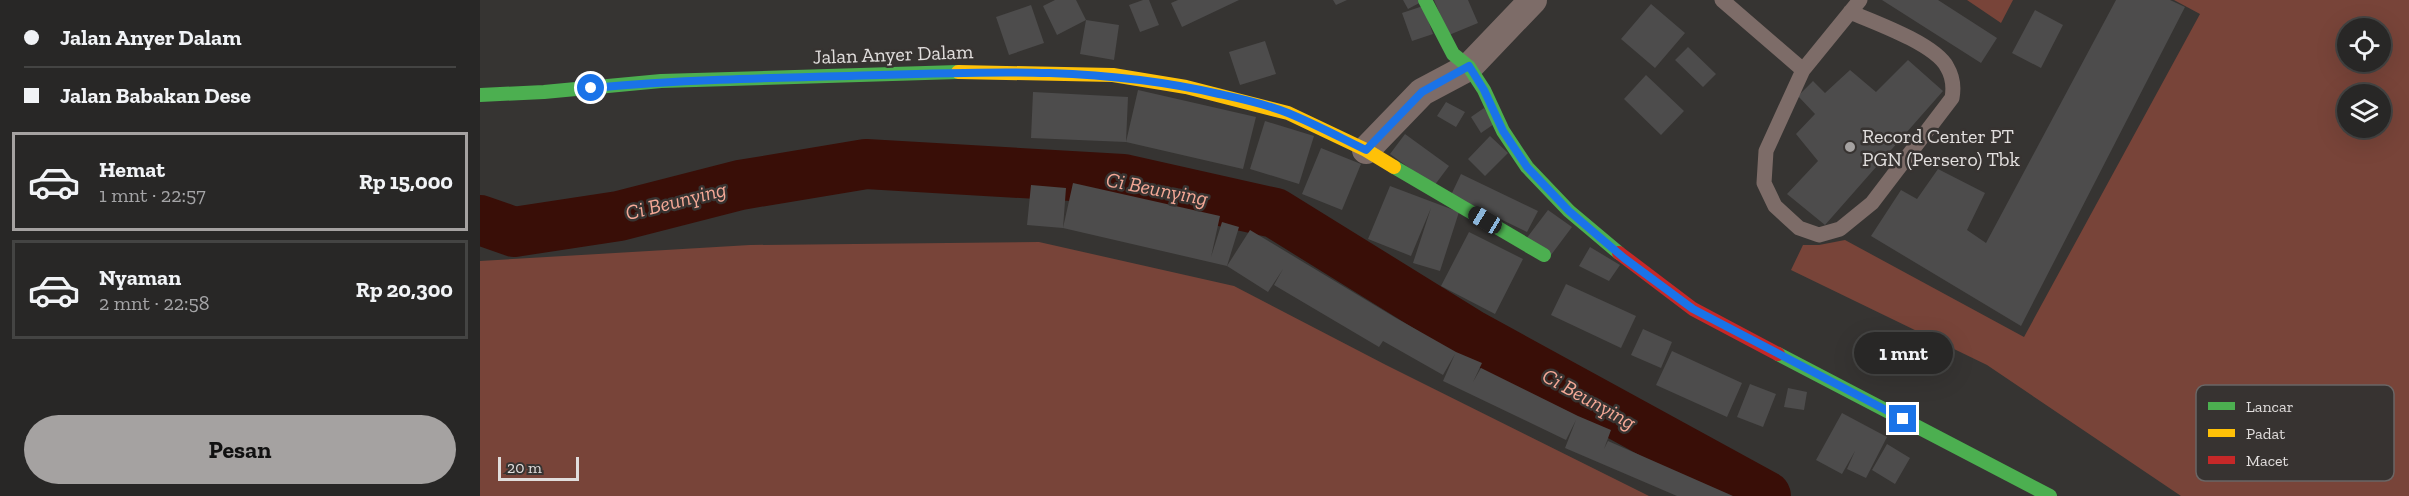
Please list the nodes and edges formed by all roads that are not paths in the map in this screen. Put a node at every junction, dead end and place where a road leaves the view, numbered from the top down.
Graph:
1 (1425, 0) edge
2 (1533, 0) edge
3 (1722, 0) edge
4 (1860, 0) edge
5 (1850, 12) junction
6 (1469, 66) junction
7 (1803, 70) junction
8 (480, 95) edge
9 (1366, 150) junction
10 (1544, 255) dead end
11 (2050, 496) edge

1 - 6 street
2 - 6 street
3 - 7 lane
4 - 5 lane
5 - 7 lane
5 - 7 lane
6 - 9 street
6 - 11 street
8 - 9 street, Jalan Anyer Dalam
9 - 10 street, Jalan Anyer Dalam

